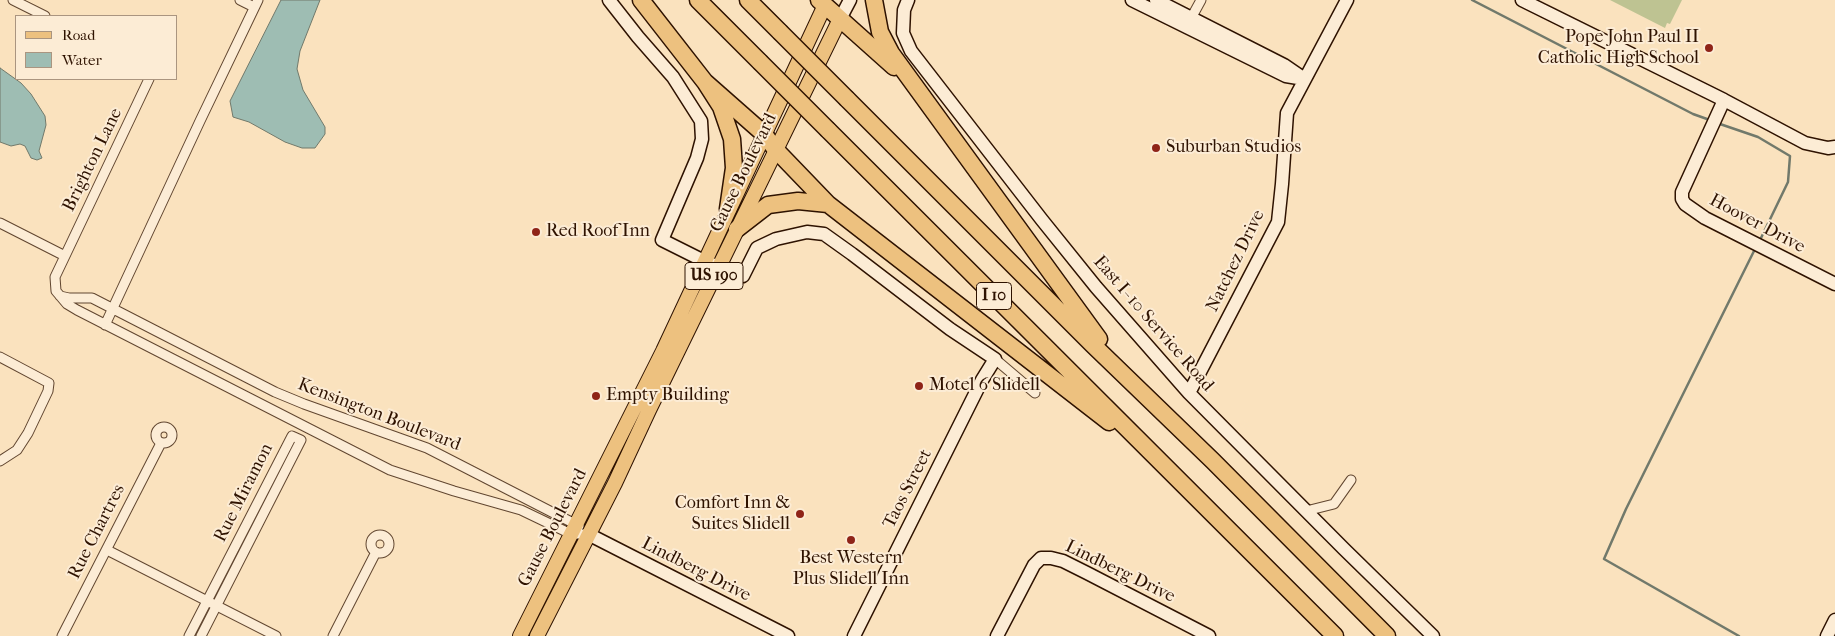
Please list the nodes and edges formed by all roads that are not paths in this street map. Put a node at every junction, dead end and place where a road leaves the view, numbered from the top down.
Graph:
1 (13, 0) edge
2 (240, 0) edge
3 (609, 0) edge
4 (641, 0) edge
5 (698, 0) edge
6 (748, 0) edge
7 (850, 0) edge
8 (874, 0) edge
9 (908, 0) edge
10 (1132, 0) edge
11 (1156, 0) edge
12 (1200, 0) edge
13 (1347, 0) edge
14 (1522, 0) edge
15 (824, 2) edge
16 (256, 4) edge
17 (43, 15) edge
18 (840, 19) junction
19 (1189, 23) junction
20 (1304, 79) junction
21 (149, 80) edge
22 (705, 82) junction
23 (913, 84) junction
24 (1724, 100) junction
25 (764, 134) junction
26 (1835, 147) edge
27 (776, 150) junction
28 (828, 204) junction
29 (728, 209) junction
30 (0, 223) edge
31 (737, 229) junction
32 (64, 256) junction
33 (704, 261) junction
34 (719, 266) junction
35 (1835, 284) edge
36 (60, 296) junction
37 (113, 308) junction
38 (105, 325) junction
39 (0, 357) edge
40 (667, 359) junction
41 (995, 359) junction
42 (1124, 375) junction
43 (1035, 392) dead end
44 (1189, 393) junction
45 (161, 443) dead end
46 (0, 461) edge
47 (1160, 462) junction
48 (1351, 480) dead end
49 (1306, 511) junction
50 (574, 529) junction
51 (588, 534) junction
52 (107, 550) junction
53 (376, 552) dead end
54 (207, 601) junction
55 (216, 605) junction
56 (1835, 620) edge
57 (62, 636) edge
58 (189, 636) edge
59 (201, 636) edge
60 (276, 636) edge
61 (333, 636) edge
62 (520, 636) edge
63 (537, 636) edge
64 (788, 636) edge
65 (854, 636) edge
66 (997, 636) edge
67 (1209, 636) edge
68 (1335, 636) edge
69 (1387, 636) edge
70 (1433, 636) edge
71 (1827, 636) edge

1 - 17 street
2 - 16 street
3 - 33 street
4 - 22 highway
5 - 47 highway, I 10, bridge
6 - 42 highway, I 10, bridge
7 - 18 street, Gause Boulevard / US 190
8 - 23 highway
9 - 44 street, East I- 10 Service Road
10 - 19 street
11 - 19 street
12 - 19 street
13 - 20 street, Natchez Drive
14 - 24 street
15 - 18 highway
15 - 25 main road, Gause Boulevard / US 190
16 - 37 street
18 - 23 highway
18 - 27 main road, Gause Boulevard / US 190
19 - 20 street
20 - 44 street, Natchez Drive
21 - 32 street, Brighton Lane
22 - 25 highway
22 - 29 highway
23 - 42 highway
24 - 26 street
24 - 35 street, Hoover Drive
25 - 27 highway
25 - 29 main road, Gause Boulevard / US 190
27 - 28 highway
27 - 31 main road, Gause Boulevard / US 190
28 - 31 highway
28 - 47 highway
29 - 33 main road, Gause Boulevard / US 190
30 - 32 street
31 - 34 main road, Gause Boulevard / US 190
32 - 36 street
33 - 34 street
33 - 40 main road, Gause Boulevard / US 190
34 - 40 main road, Gause Boulevard / US 190
34 - 41 street
36 - 37 street, Kensington Boulevard
36 - 38 street, Kensington Boulevard
37 - 38 street
37 - 50 street, Kensington Boulevard
38 - 50 street, Kensington Boulevard
39 - 46 street
40 - 50 main road, Gause Boulevard / US 190
40 - 51 main road, Gause Boulevard / US 190
41 - 43 street
41 - 65 street, Taos Street
42 - 69 highway, I 10
44 - 49 street, East I- 10 Service Road
45 - 52 street, Rue Chartres
47 - 68 highway, I 10
48 - 49 street
49 - 70 street, East I- 10 Service Road
50 - 51 street, Kensington Boulevard
50 - 62 main road, Gause Boulevard / US 190
51 - 63 main road, Gause Boulevard / US 190
51 - 64 street, Lindberg Drive
52 - 54 street
52 - 57 street, Rue Chartres
53 - 61 street
54 - 55 street
54 - 55 street, Rue Miramon
54 - 58 street, Rue Miramon
55 - 59 street, Rue Miramon
55 - 60 street
56 - 71 street
66 - 67 street, Lindberg Drive

